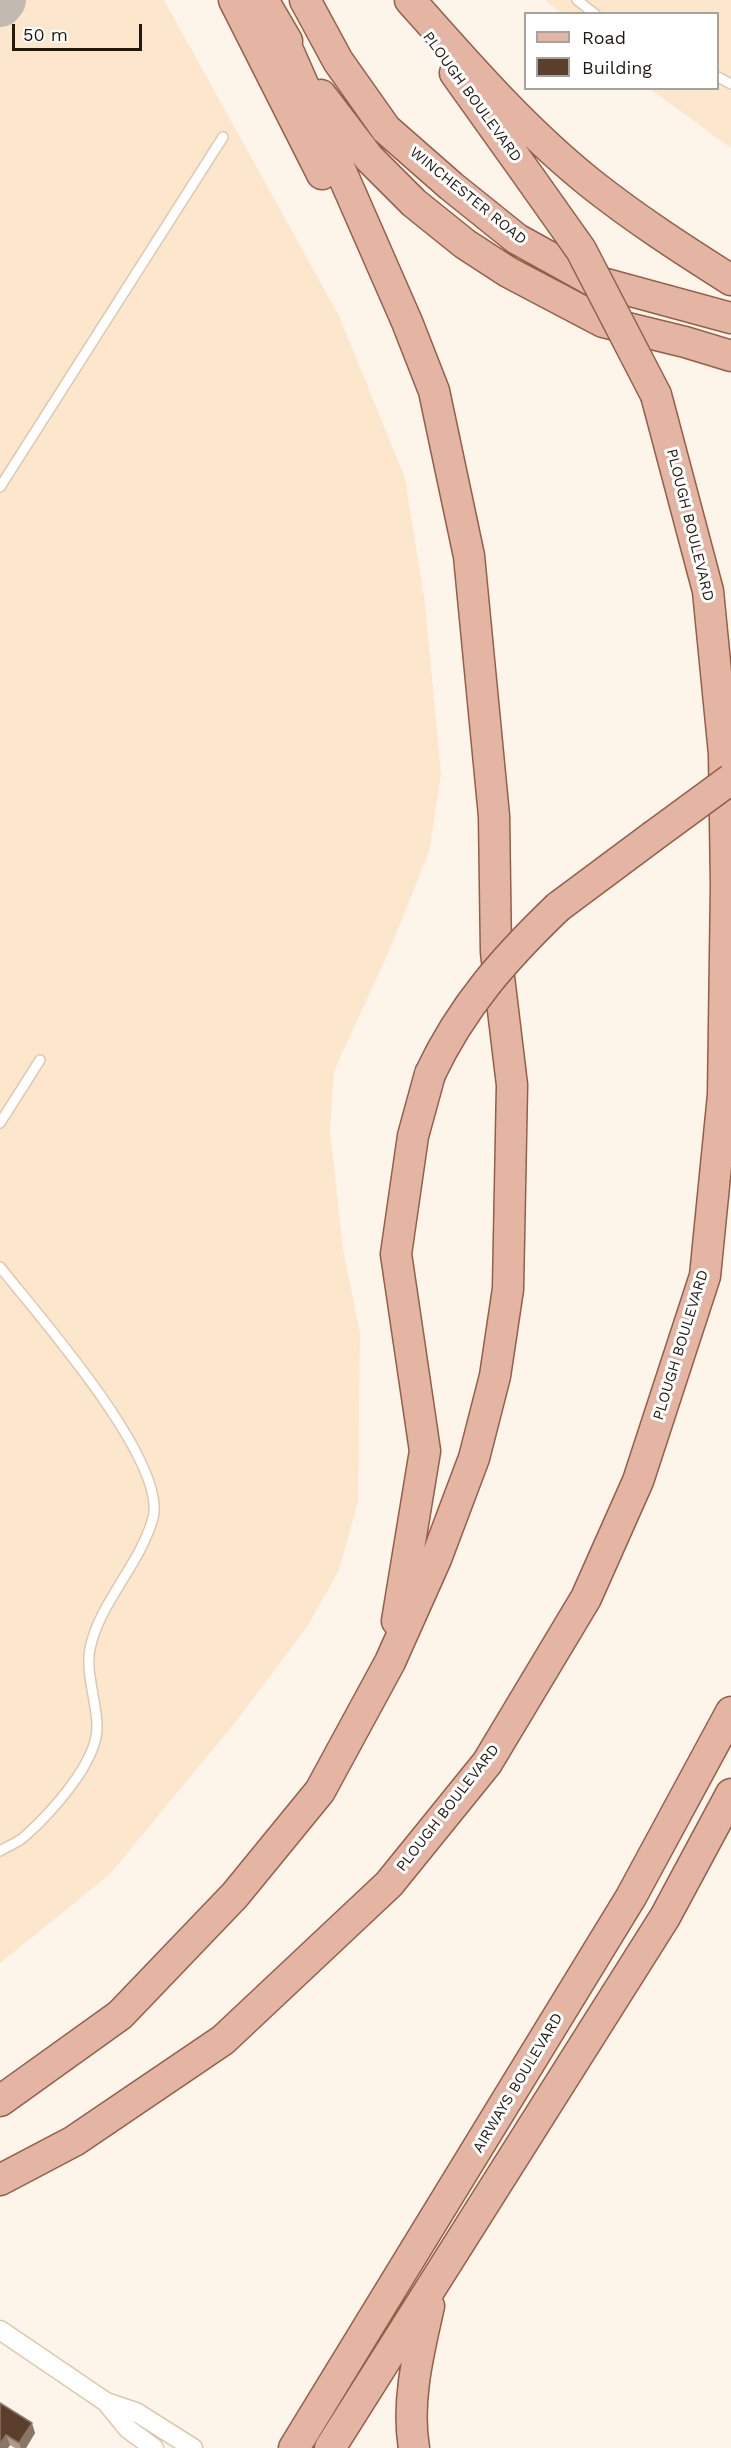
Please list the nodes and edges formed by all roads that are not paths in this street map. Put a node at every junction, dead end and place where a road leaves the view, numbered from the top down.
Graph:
1 (234, 0) edge
2 (305, 0) edge
3 (401, 0) edge
4 (410, 0) edge
5 (577, 0) edge
6 (592, 12) edge
7 (270, 13) edge
8 (223, 136) dead end
9 (731, 280) edge
10 (731, 318) edge
11 (407, 322) junction
12 (731, 356) edge
13 (0, 487) edge
14 (731, 779) edge
15 (40, 1060) dead end
16 (0, 1123) edge
17 (731, 1190) edge
18 (0, 1267) edge
19 (705, 1276) junction
20 (390, 1662) junction
21 (731, 1712) edge
22 (731, 1794) edge
23 (0, 1851) edge
24 (0, 2101) edge
25 (0, 2180) edge
26 (432, 2289) junction
27 (0, 2330) edge
28 (106, 2402) junction
29 (154, 2448) edge
30 (193, 2448) edge
31 (294, 2448) edge
32 (330, 2448) edge
33 (414, 2448) edge

1 - 11 main road
2 - 10 main road, WINCHESTER ROAD
3 - 19 main road, PLOUGH BOULEVARD, bridge
4 - 9 main road
5 - 6 lane
7 - 11 main road
7 - 12 main road
8 - 13 lane
11 - 20 main road
14 - 20 main road, bridge
15 - 16 lane
17 - 19 main road
18 - 23 lane
19 - 25 main road, PLOUGH BOULEVARD
20 - 24 main road
21 - 31 main road, AIRWAYS BOULEVARD
22 - 26 main road
26 - 32 main road
26 - 33 main road
27 - 28 street
28 - 29 street
28 - 30 street

